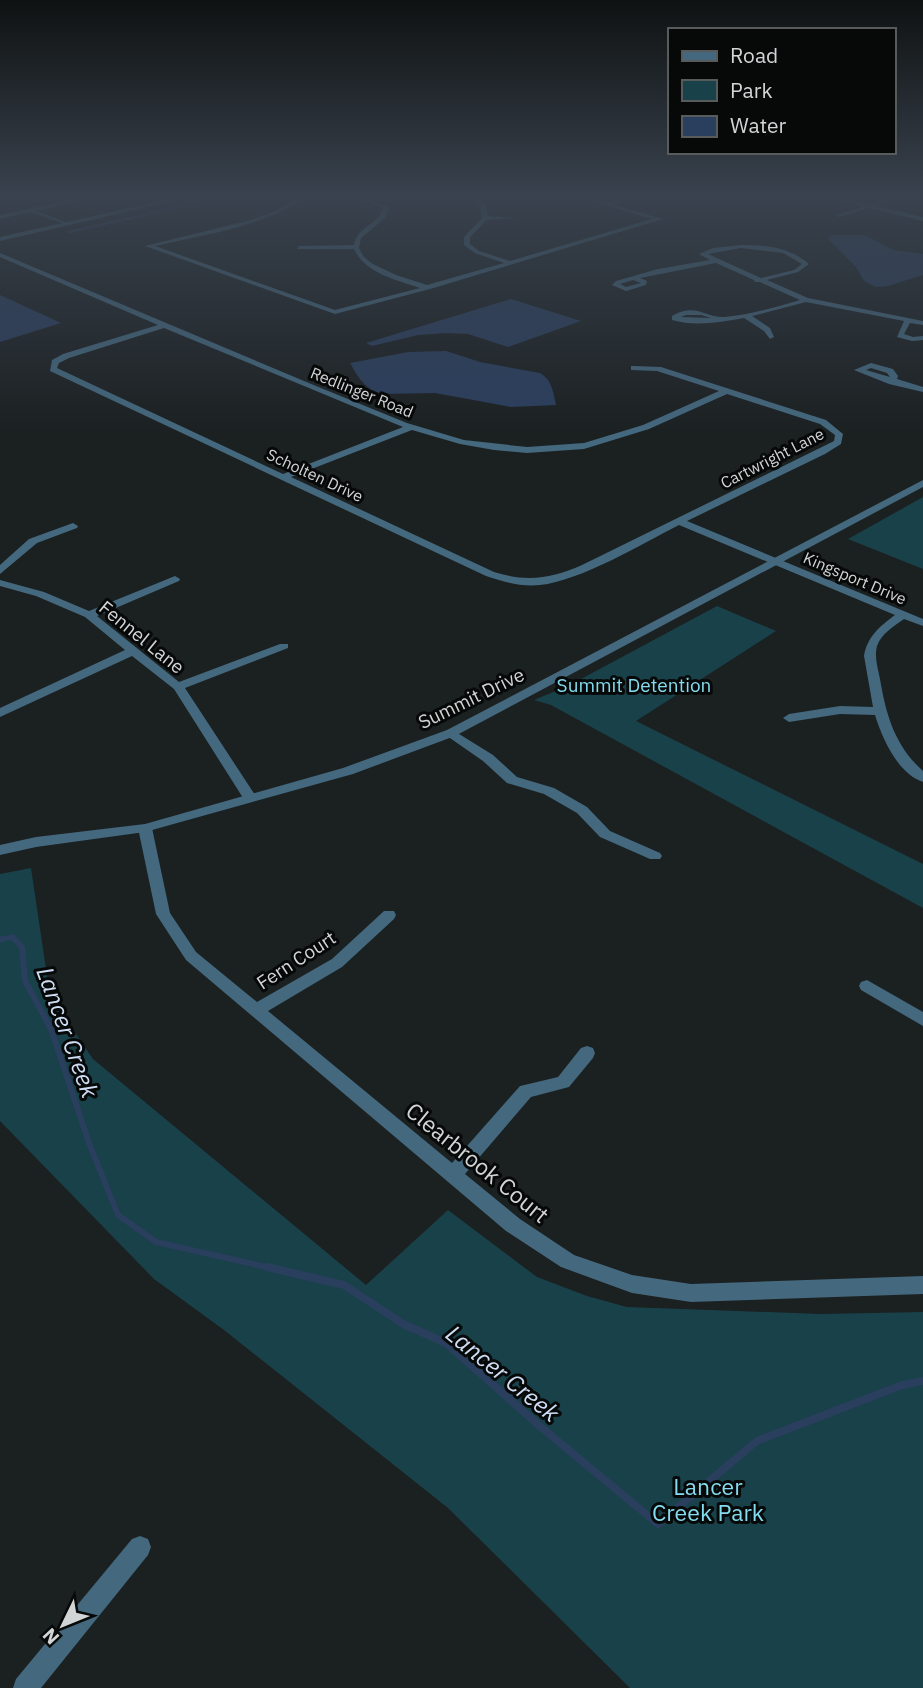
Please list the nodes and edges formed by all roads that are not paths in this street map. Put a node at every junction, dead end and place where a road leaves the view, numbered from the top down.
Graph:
1 (51, 276) edge
2 (230, 276) edge
3 (395, 276) edge
4 (469, 276) edge
5 (645, 276) edge
6 (747, 276) edge
7 (778, 276) edge
8 (634, 278) dead end
9 (758, 281) junction
10 (428, 288) junction
11 (806, 300) junction
12 (923, 312) edge
13 (745, 315) junction
14 (718, 318) dead end
15 (915, 321) edge
16 (164, 326) junction
17 (770, 337) dead end
18 (923, 338) edge
19 (634, 368) dead end
20 (892, 382) dead end
21 (923, 390) edge
22 (726, 391) junction
23 (411, 427) junction
24 (283, 477) junction
25 (923, 483) edge
26 (680, 522) junction
27 (73, 526) dead end
28 (775, 562) junction
29 (0, 571) edge
30 (175, 579) dead end
31 (0, 583) edge
32 (89, 615) junction
33 (902, 615) junction
34 (923, 623) edge
35 (284, 646) dead end
36 (135, 650) junction
37 (178, 687) junction
38 (879, 711) junction
39 (0, 713) edge
40 (789, 718) dead end
41 (451, 733) junction
42 (923, 778) edge
43 (250, 798) junction
44 (145, 828) junction
45 (0, 850) edge
46 (655, 856) dead end
47 (389, 915) dead end
48 (867, 986) dead end
49 (255, 1011) junction
50 (923, 1020) edge
51 (587, 1053) dead end
52 (452, 1175) junction
53 (923, 1286) edge
54 (140, 1547) dead end
55 (24, 1688) edge

1 - 16 street, Redlinger Road
2 - 10 street
3 - 10 street
4 - 10 street
5 - 8 street
6 - 9 street
7 - 9 street
9 - 11 street
11 - 13 street
11 - 15 street
12 - 15 street
13 - 14 street
13 - 17 street
15 - 18 street
16 - 23 street, Redlinger Road
16 - 24 street, Scholten Drive
19 - 22 street
20 - 21 street
22 - 23 street, Redlinger Road
22 - 26 street, Cartwright Lane
23 - 24 street
24 - 26 street, Scholten Drive
25 - 28 street, Summit Drive
26 - 28 street, Kingsport Drive
27 - 29 street
28 - 33 street, Kingsport Drive
28 - 41 street, Summit Drive
30 - 32 street
31 - 32 street, Fennel Lane
32 - 36 street, Fennel Lane
33 - 34 street, Kingsport Drive
33 - 38 street
35 - 37 street
36 - 37 street, Fennel Lane
36 - 39 street
37 - 43 street, Fennel Lane
38 - 40 street
38 - 42 street
41 - 43 street, Summit Drive
41 - 46 street
43 - 44 street, Summit Drive
44 - 45 street, Summit Drive
44 - 49 street, Clearbrook Court
47 - 49 street, Fern Court
48 - 50 street
49 - 52 street, Clearbrook Court
51 - 52 street
52 - 53 street, Clearbrook Court
54 - 55 street

